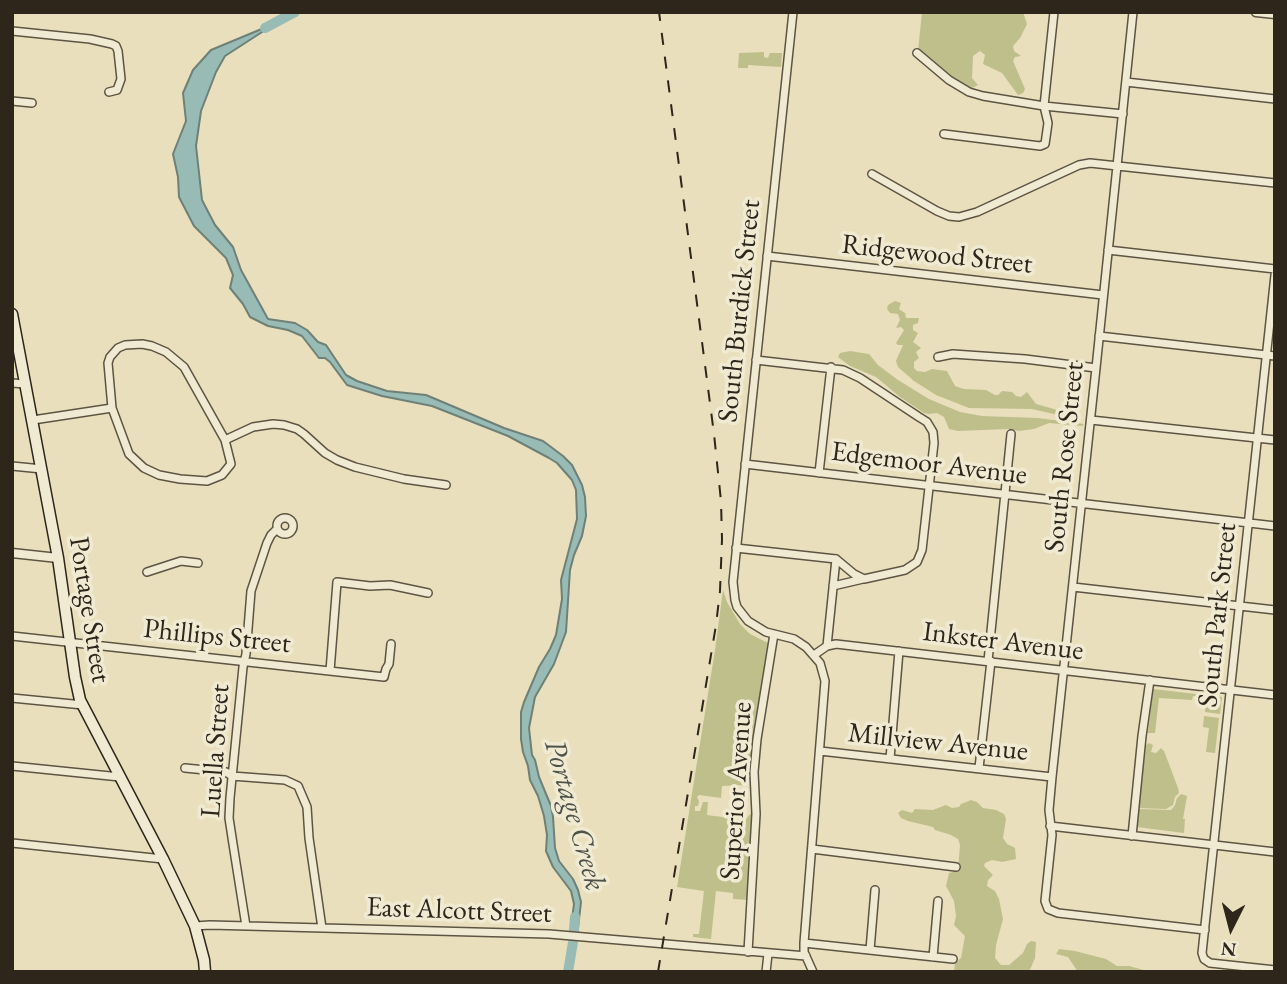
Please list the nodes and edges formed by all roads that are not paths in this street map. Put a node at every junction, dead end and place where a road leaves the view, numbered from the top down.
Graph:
1 (793, 12) edge
2 (1054, 12) edge
3 (1133, 12) edge
4 (1256, 12) edge
5 (1275, 14) edge
6 (12, 31) edge
7 (917, 53) dead end
8 (1126, 82) junction
9 (113, 91) dead end
10 (1275, 99) edge
11 (12, 101) edge
12 (32, 103) dead end
13 (1044, 106) junction
14 (1123, 114) junction
15 (944, 134) dead end
16 (1117, 166) junction
17 (872, 174) dead end
18 (1275, 183) edge
19 (1108, 250) junction
20 (767, 256) junction
21 (1275, 269) edge
22 (1275, 275) edge
23 (1103, 295) junction
24 (12, 314) edge
25 (1099, 336) junction
26 (1270, 356) edge
27 (938, 357) dead end
28 (756, 360) junction
29 (831, 367) junction
30 (1097, 368) junction
31 (12, 383) edge
32 (26, 384) junction
33 (112, 408) junction
34 (33, 420) junction
35 (1091, 420) junction
36 (1011, 434) dead end
37 (1257, 438) junction
38 (225, 440) junction
39 (1275, 440) edge
40 (745, 464) junction
41 (12, 466) edge
42 (42, 469) junction
43 (819, 473) junction
44 (446, 485) dead end
45 (929, 485) junction
46 (1005, 495) junction
47 (1082, 503) junction
48 (1248, 523) junction
49 (1275, 526) edge
50 (277, 529) dead end
51 (736, 548) junction
52 (12, 553) edge
53 (58, 558) junction
54 (836, 559) junction
55 (198, 563) dead end
56 (147, 572) dead end
57 (864, 579) junction
58 (833, 586) junction
59 (1073, 587) junction
60 (428, 593) dead end
61 (1240, 606) junction
62 (1275, 610) edge
63 (774, 634) junction
64 (12, 635) edge
65 (69, 642) junction
66 (391, 644) dead end
67 (827, 646) junction
68 (899, 651) junction
69 (814, 655) junction
70 (989, 661) junction
71 (245, 662) junction
72 (1064, 670) junction
73 (330, 671) junction
74 (1150, 680) junction
75 (1231, 689) junction
76 (1275, 695) edge
77 (12, 698) edge
78 (83, 705) junction
79 (820, 751) junction
80 (890, 758) junction
81 (12, 766) edge
82 (185, 768) dead end
83 (979, 768) junction
84 (232, 776) junction
85 (120, 777) junction
86 (1052, 777) junction
87 (1050, 826) junction
88 (1132, 836) junction
89 (12, 843) edge
90 (1214, 845) junction
91 (812, 849) junction
92 (1275, 852) edge
93 (163, 859) junction
94 (956, 867) dead end
95 (876, 890) dead end
96 (938, 901) dead end
97 (195, 926) junction
98 (246, 926) junction
99 (322, 928) junction
100 (1205, 930) junction
101 (804, 943) junction
102 (870, 950) junction
103 (748, 952) junction
104 (768, 954) junction
105 (806, 956) junction
106 (933, 957) junction
107 (953, 959) dead end
108 (1275, 970) edge
109 (205, 972) edge
110 (766, 972) edge
111 (813, 972) edge

1 - 20 street, South Burdick Street
2 - 13 street
3 - 8 street, South Rose Street
4 - 5 street
6 - 9 street
7 - 13 street
8 - 10 street
8 - 14 street, South Rose Street
11 - 12 street
13 - 14 street
13 - 15 street
14 - 16 street, South Rose Street
16 - 17 street
16 - 18 street
16 - 19 street, South Rose Street
19 - 21 street
19 - 23 street, South Rose Street
20 - 23 street, Ridgewood Street
20 - 28 street, South Burdick Street
22 - 26 street, South Park Street
23 - 25 street, South Rose Street
24 - 32 main road, Portage Street
25 - 26 street
25 - 30 street, South Rose Street
26 - 37 street, South Park Street
27 - 30 street
28 - 29 street
28 - 40 street, South Burdick Street
29 - 43 street
29 - 45 street
30 - 35 street, South Rose Street
31 - 32 street
32 - 34 main road, Portage Street
33 - 34 street
33 - 38 street
33 - 38 street
34 - 42 main road, Portage Street
35 - 37 street
35 - 47 street, South Rose Street
36 - 46 street
37 - 39 street
37 - 48 street, South Park Street
38 - 44 street
40 - 43 street, Edgemoor Avenue
40 - 51 street, South Burdick Street
41 - 42 street
42 - 53 main road, Portage Street
43 - 45 street, Edgemoor Avenue
45 - 46 street, Edgemoor Avenue
45 - 57 street
46 - 47 street, Edgemoor Avenue
46 - 70 street
47 - 48 street, Edgemoor Avenue
47 - 59 street, South Rose Street
48 - 49 street, Edgemoor Avenue
48 - 61 street, South Park Street
50 - 71 street, Luella Street
51 - 54 street
51 - 63 street, South Burdick Street
52 - 53 street
53 - 65 main road, Portage Street
54 - 57 street
54 - 58 street
55 - 56 street
57 - 58 street
58 - 67 street
59 - 61 street
59 - 72 street, South Rose Street
60 - 73 street
61 - 62 street
61 - 75 street, South Park Street
63 - 69 street
63 - 103 street, Superior Avenue
64 - 65 street, Phillips Street
65 - 71 street, Phillips Street
65 - 78 main road, Portage Street
66 - 73 street, Phillips Street
67 - 68 street, Inkster Avenue
67 - 69 street
68 - 70 street, Inkster Avenue
68 - 80 street
69 - 79 street
70 - 72 street, Inkster Avenue
70 - 83 street
71 - 73 street, Phillips Street
71 - 84 street, Luella Street
72 - 74 street, Inkster Avenue
72 - 86 street, South Rose Street
74 - 75 street, Inkster Avenue
74 - 88 street
75 - 76 street, Inkster Avenue
75 - 90 street, South Park Street
77 - 78 street
78 - 85 main road, Portage Street
79 - 80 street, Millview Avenue
79 - 91 street
80 - 83 street, Millview Avenue
81 - 85 street
82 - 84 street
83 - 86 street, Millview Avenue
84 - 98 street, Luella Street
84 - 99 street
85 - 93 main road, Portage Street
86 - 87 street, South Rose Street
87 - 88 street
87 - 100 street, South Rose Street
88 - 90 street
89 - 93 street
90 - 92 street
90 - 100 street, South Park Street
91 - 94 street
91 - 101 street
93 - 97 main road, Portage Street
95 - 102 street
96 - 106 street
97 - 98 street, East Alcott Street
97 - 109 main road, Portage Street
98 - 99 street, East Alcott Street
99 - 103 street, East Alcott Street
100 - 108 street, South Park Street
101 - 102 street
101 - 105 street
102 - 106 street
103 - 104 street, East Alcott Street
104 - 105 street, East Alcott Street
104 - 110 street
105 - 111 street
106 - 107 street

